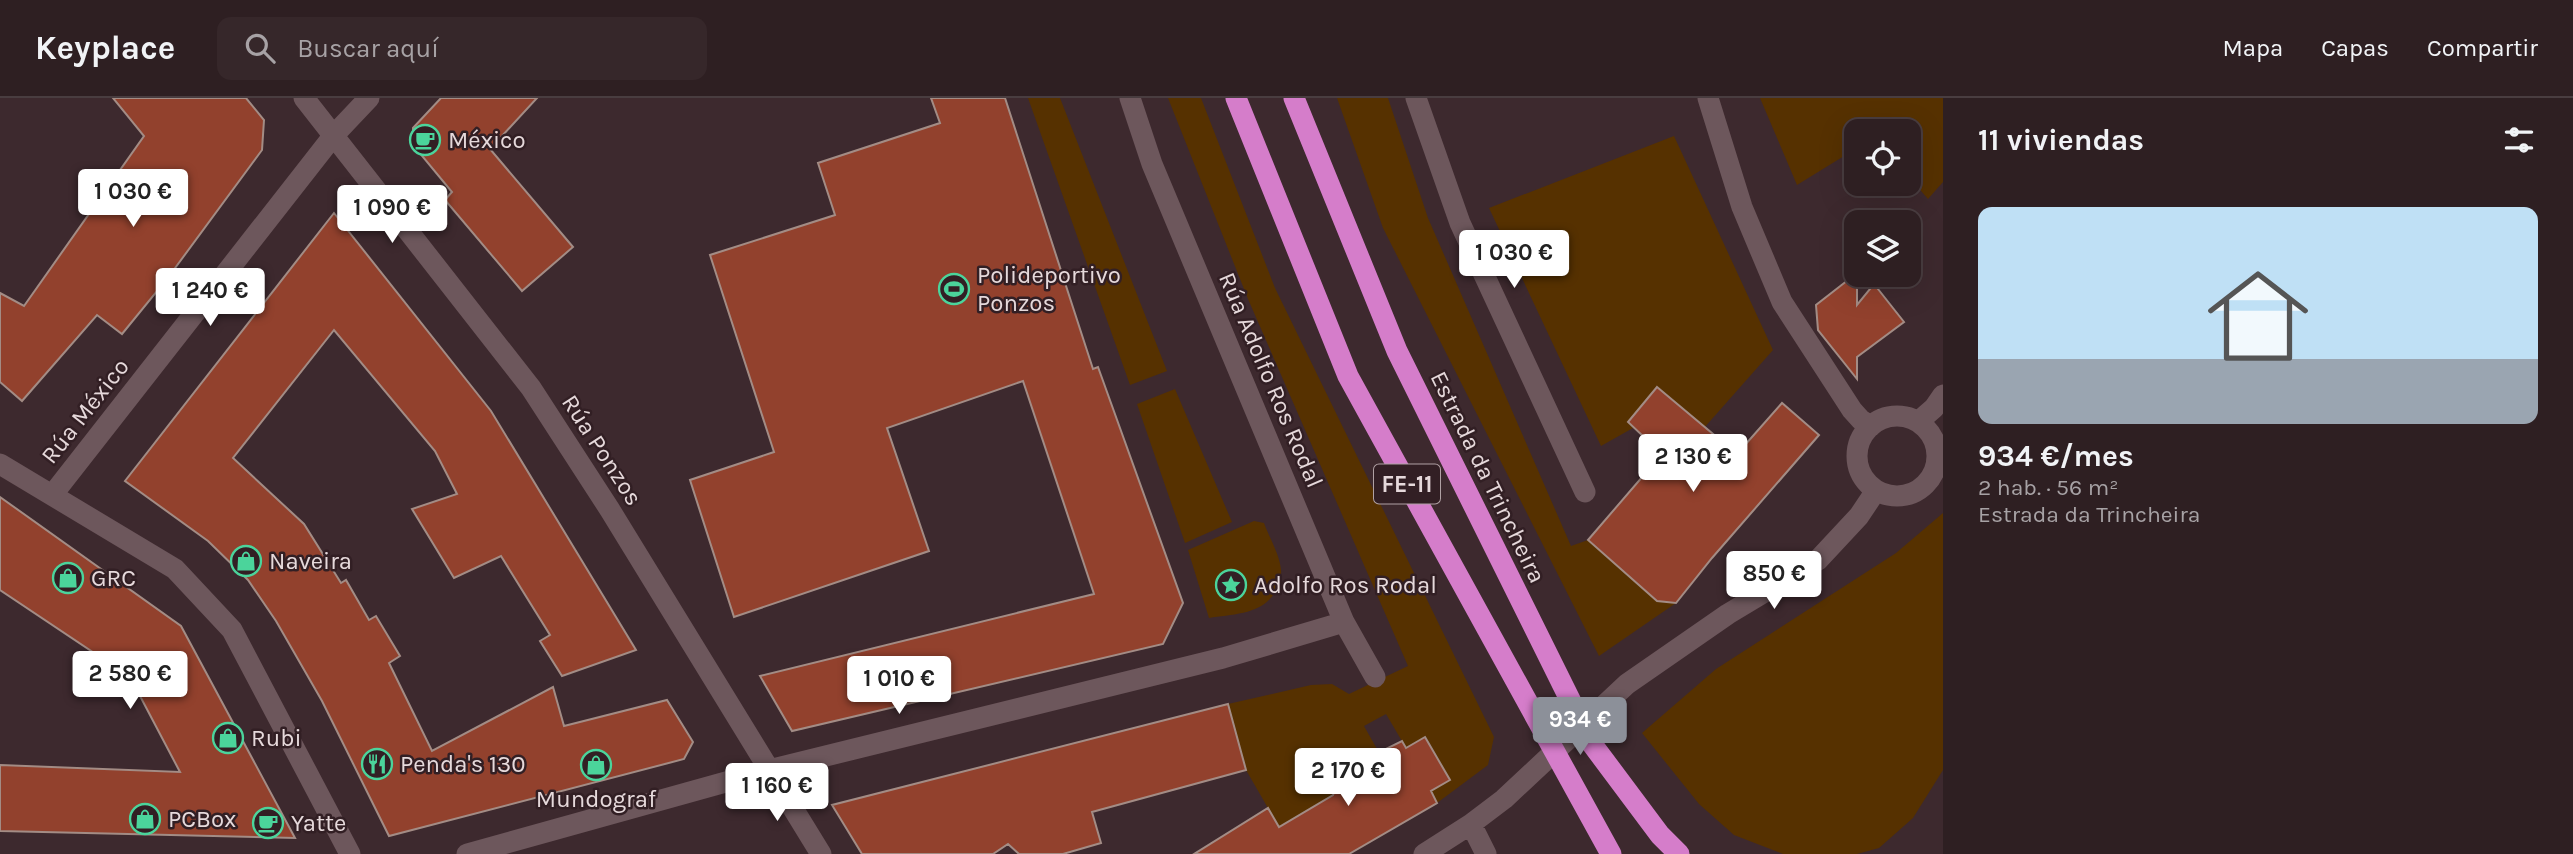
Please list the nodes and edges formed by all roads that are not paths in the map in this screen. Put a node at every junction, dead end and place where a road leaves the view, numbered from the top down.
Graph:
1 (304, 98) edge
2 (369, 98) edge
3 (1130, 98) edge
4 (1236, 98) edge
5 (1294, 98) edge
6 (1416, 98) edge
7 (1708, 98) edge
8 (334, 135) junction
9 (1943, 395) edge
10 (1919, 422) junction
11 (1871, 426) junction
12 (0, 464) edge
13 (1940, 467) edge
14 (1585, 492) dead end
15 (1875, 492) junction
16 (53, 494) junction
17 (1344, 622) junction
18 (1375, 677) dead end
19 (769, 770) junction
20 (1471, 824) junction
21 (350, 854) edge
22 (467, 854) edge
23 (821, 854) edge
24 (1424, 854) edge
25 (1486, 854) edge
26 (1611, 854) edge
27 (1679, 854) edge

1 - 8 street, Rúa Ponzos
2 - 8 street, Rúa México
3 - 17 street, Rúa Adolfo Ros Rodal
4 - 26 highway, FE-11
5 - 27 highway, Estrada da Trincheira / FE-11
6 - 14 street
7 - 11 street
8 - 16 street, Rúa México
8 - 19 street, Rúa Ponzos
9 - 10 street
10 - 11 street
10 - 13 street
11 - 15 street
12 - 16 street
13 - 15 street
15 - 20 street
16 - 21 street
17 - 18 street, Rúa Adolfo Ros Rodal
17 - 19 street
19 - 22 street
19 - 23 street, Rúa Ponzos
20 - 24 street
20 - 25 street

